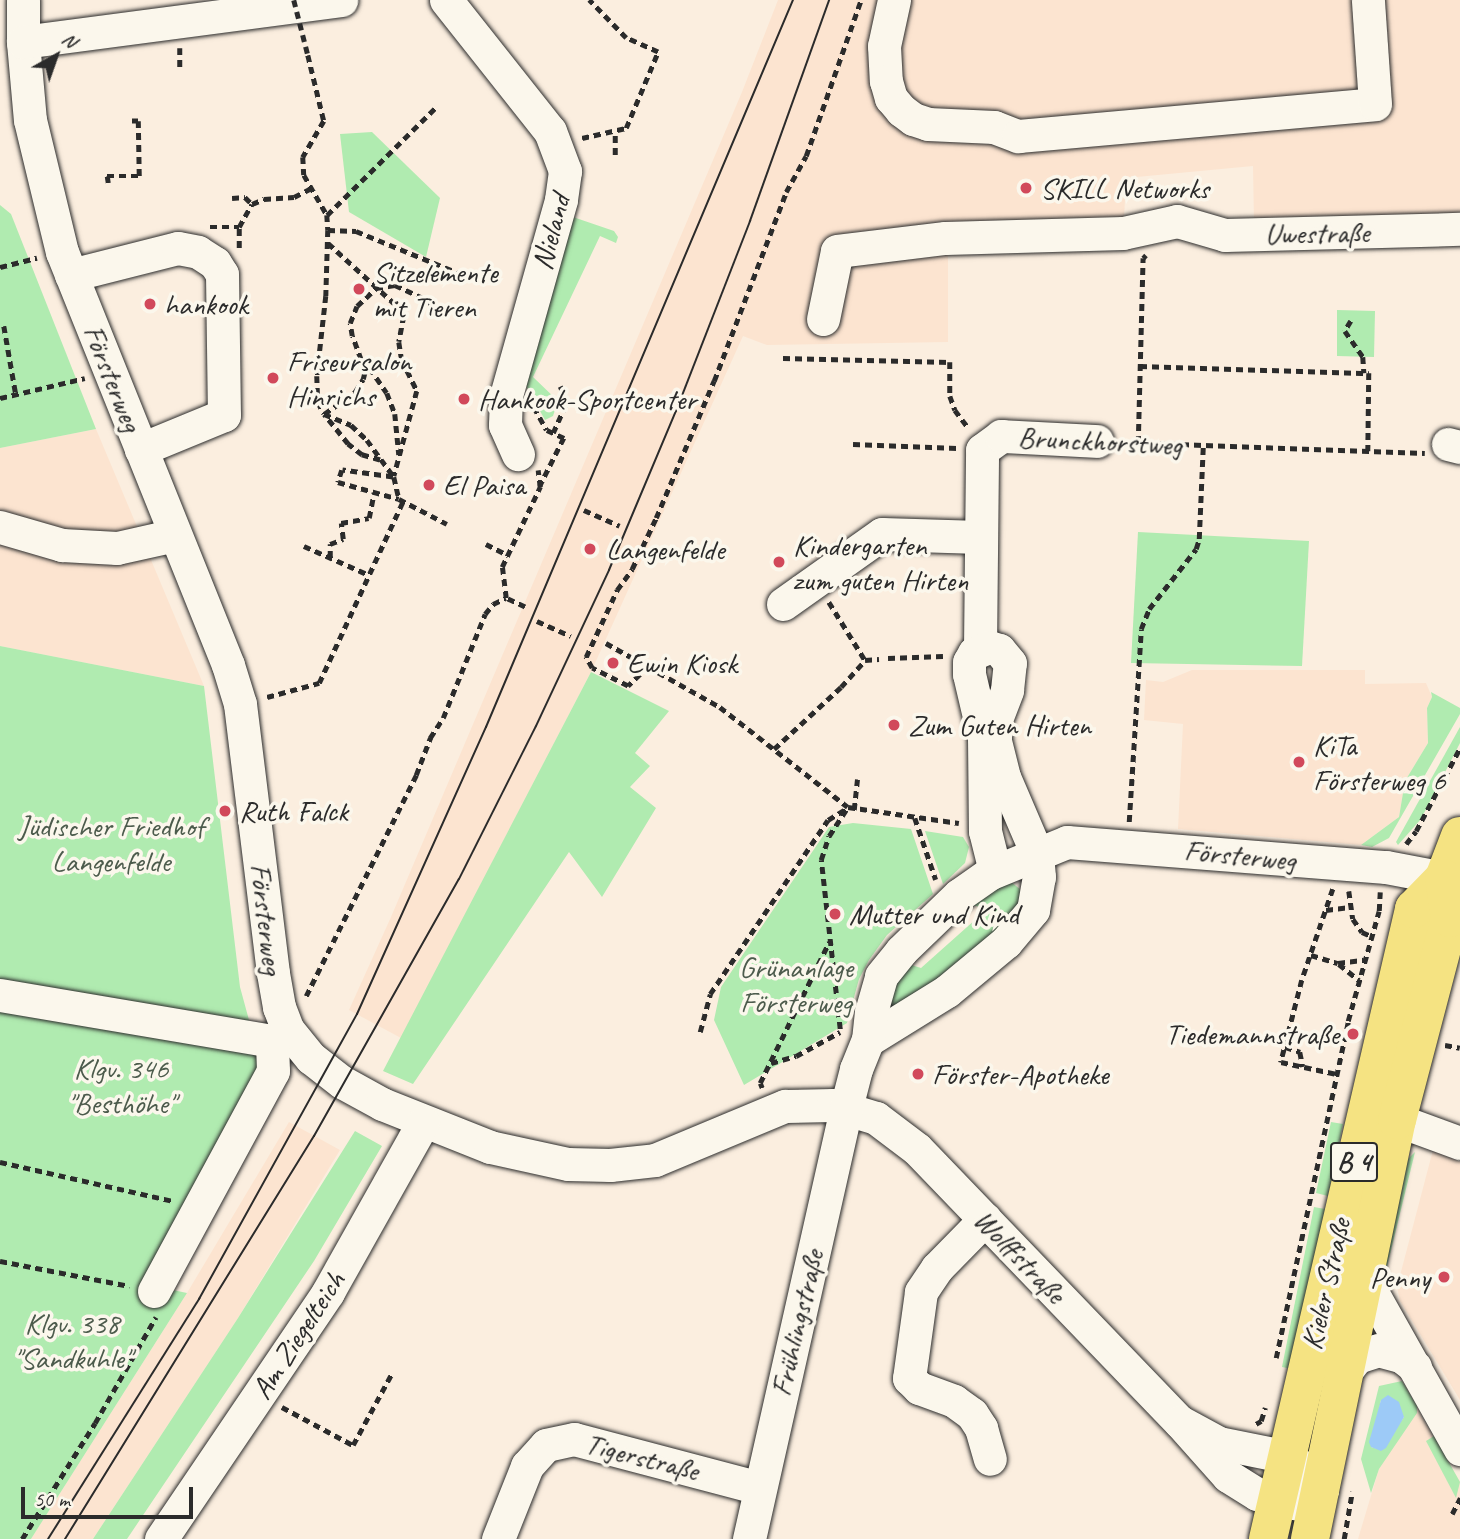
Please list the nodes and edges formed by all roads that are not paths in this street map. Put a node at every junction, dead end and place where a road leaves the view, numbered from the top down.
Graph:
1 (23, 0) edge
2 (341, 0) edge
3 (446, 0) edge
4 (894, 0) edge
5 (1368, 0) edge
6 (23, 42) junction
7 (1460, 229) edge
8 (66, 264) junction
9 (823, 319) dead end
10 (1097, 441) road end
11 (141, 449) junction
12 (518, 454) road end
13 (2, 532) edge
14 (175, 536) junction
15 (980, 537) junction
16 (783, 604) dead end
17 (965, 652) junction
18 (1037, 854) junction
19 (1454, 855) edge
20 (995, 871) junction
21 (0, 995) edge
22 (280, 1036) junction
23 (854, 1047) junction
24 (846, 1108) junction
25 (1397, 1120) junction
26 (423, 1123) junction
27 (1460, 1143) edge
28 (985, 1219) junction
29 (1367, 1266) junction
30 (154, 1291) road end
31 (1415, 1367) junction
32 (1346, 1371) junction
33 (1180, 1422) junction
34 (1460, 1449) edge
35 (1288, 1457) junction
36 (990, 1459) dead end
37 (760, 1488) junction
38 (1322, 1490) junction
39 (1278, 1500) junction
40 (160, 1539) edge
41 (498, 1539) edge
42 (749, 1539) edge
43 (1268, 1539) edge
44 (1310, 1539) edge

1 - 6 street, Försterweg
2 - 6 street
3 - 12 street, Nieland
4 - 5 street
6 - 8 street, Försterweg
7 - 9 street, Uwestraße
8 - 11 street, Försterweg
8 - 11 street
10 - 15 street, Brunckhorstweg
11 - 14 street, Försterweg
13 - 14 street
14 - 22 street, Försterweg
15 - 16 street
15 - 17 street, Brunckhorstweg
17 - 18 street
17 - 20 street
18 - 19 street, Försterweg
18 - 20 street, Försterweg
18 - 23 street
19 - 25 main road, Kieler Straße / B 4
19 - 35 main road, Kieler Straße / B 4
20 - 23 street, Försterweg
21 - 22 street
22 - 26 street, Försterweg
22 - 30 street
23 - 24 street, Försterweg
24 - 26 street, Försterweg
24 - 28 street, Wolffstraße
24 - 37 street, Frühlingstraße
25 - 27 street
25 - 29 main road, Kieler Straße / B 4
26 - 40 street, Am Ziegelteich
28 - 33 street, Wolffstraße
28 - 36 street
29 - 31 street
29 - 32 main road, Kieler Straße / B 4
31 - 32 street
31 - 34 street
32 - 38 main road, Kieler Straße / B 4
33 - 35 street, Wolffstraße
33 - 39 street, Wolffstraße
35 - 38 street
35 - 39 main road, Kieler Straße / B 4
37 - 41 street, Tigerstraße
37 - 42 street, Frühlingstraße
38 - 39 street, Wolffstraße
38 - 44 main road, Kieler Straße / B 4
39 - 43 main road, Kieler Straße / B 4

